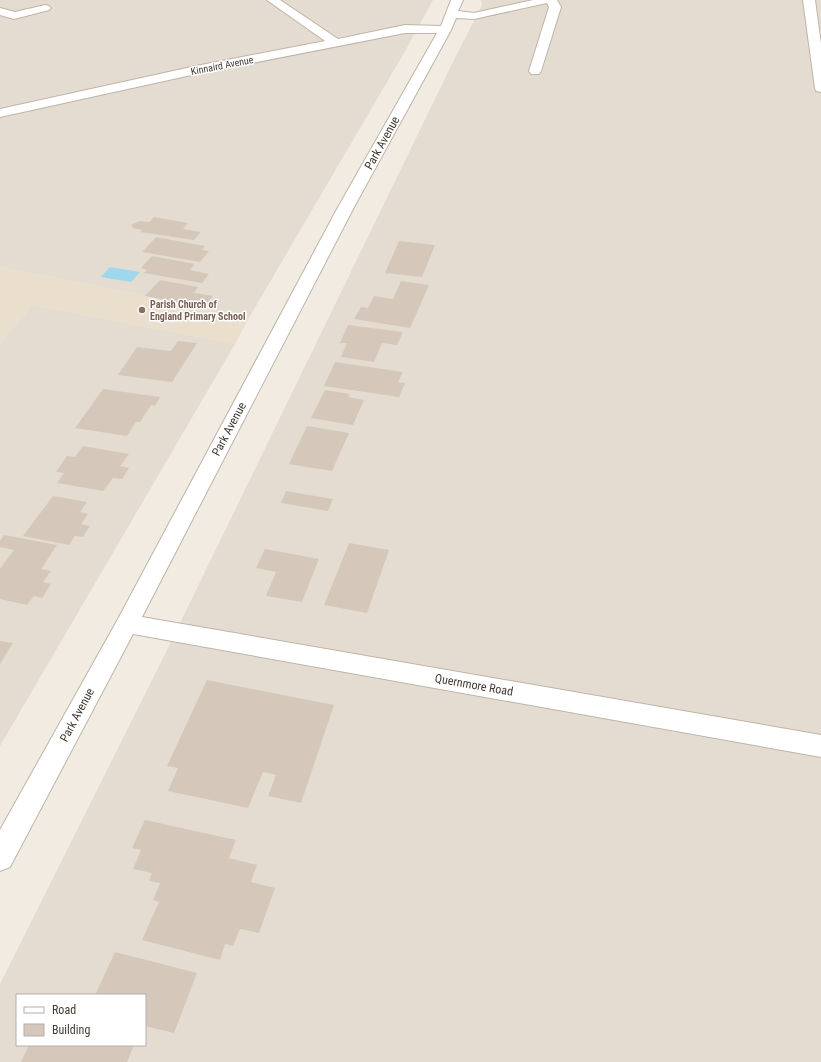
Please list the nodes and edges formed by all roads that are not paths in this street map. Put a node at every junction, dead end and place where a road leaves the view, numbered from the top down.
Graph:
1 (273, 0) edge
2 (549, 0) edge
3 (809, 0) edge
4 (46, 8) dead end
5 (0, 11) edge
6 (452, 15) edge
7 (336, 43) junction
8 (535, 71) dead end
9 (821, 88) edge
10 (0, 113) edge
11 (127, 624) junction
12 (821, 746) edge
13 (0, 858) edge

1 - 7 street
2 - 6 street, Kinnaird Avenue
2 - 8 street
3 - 9 street
4 - 5 street
6 - 7 street, Kinnaird Avenue
6 - 11 street, Park Avenue
7 - 10 street, Kinnaird Avenue
11 - 12 street, Quernmore Road
11 - 13 street, Park Avenue

